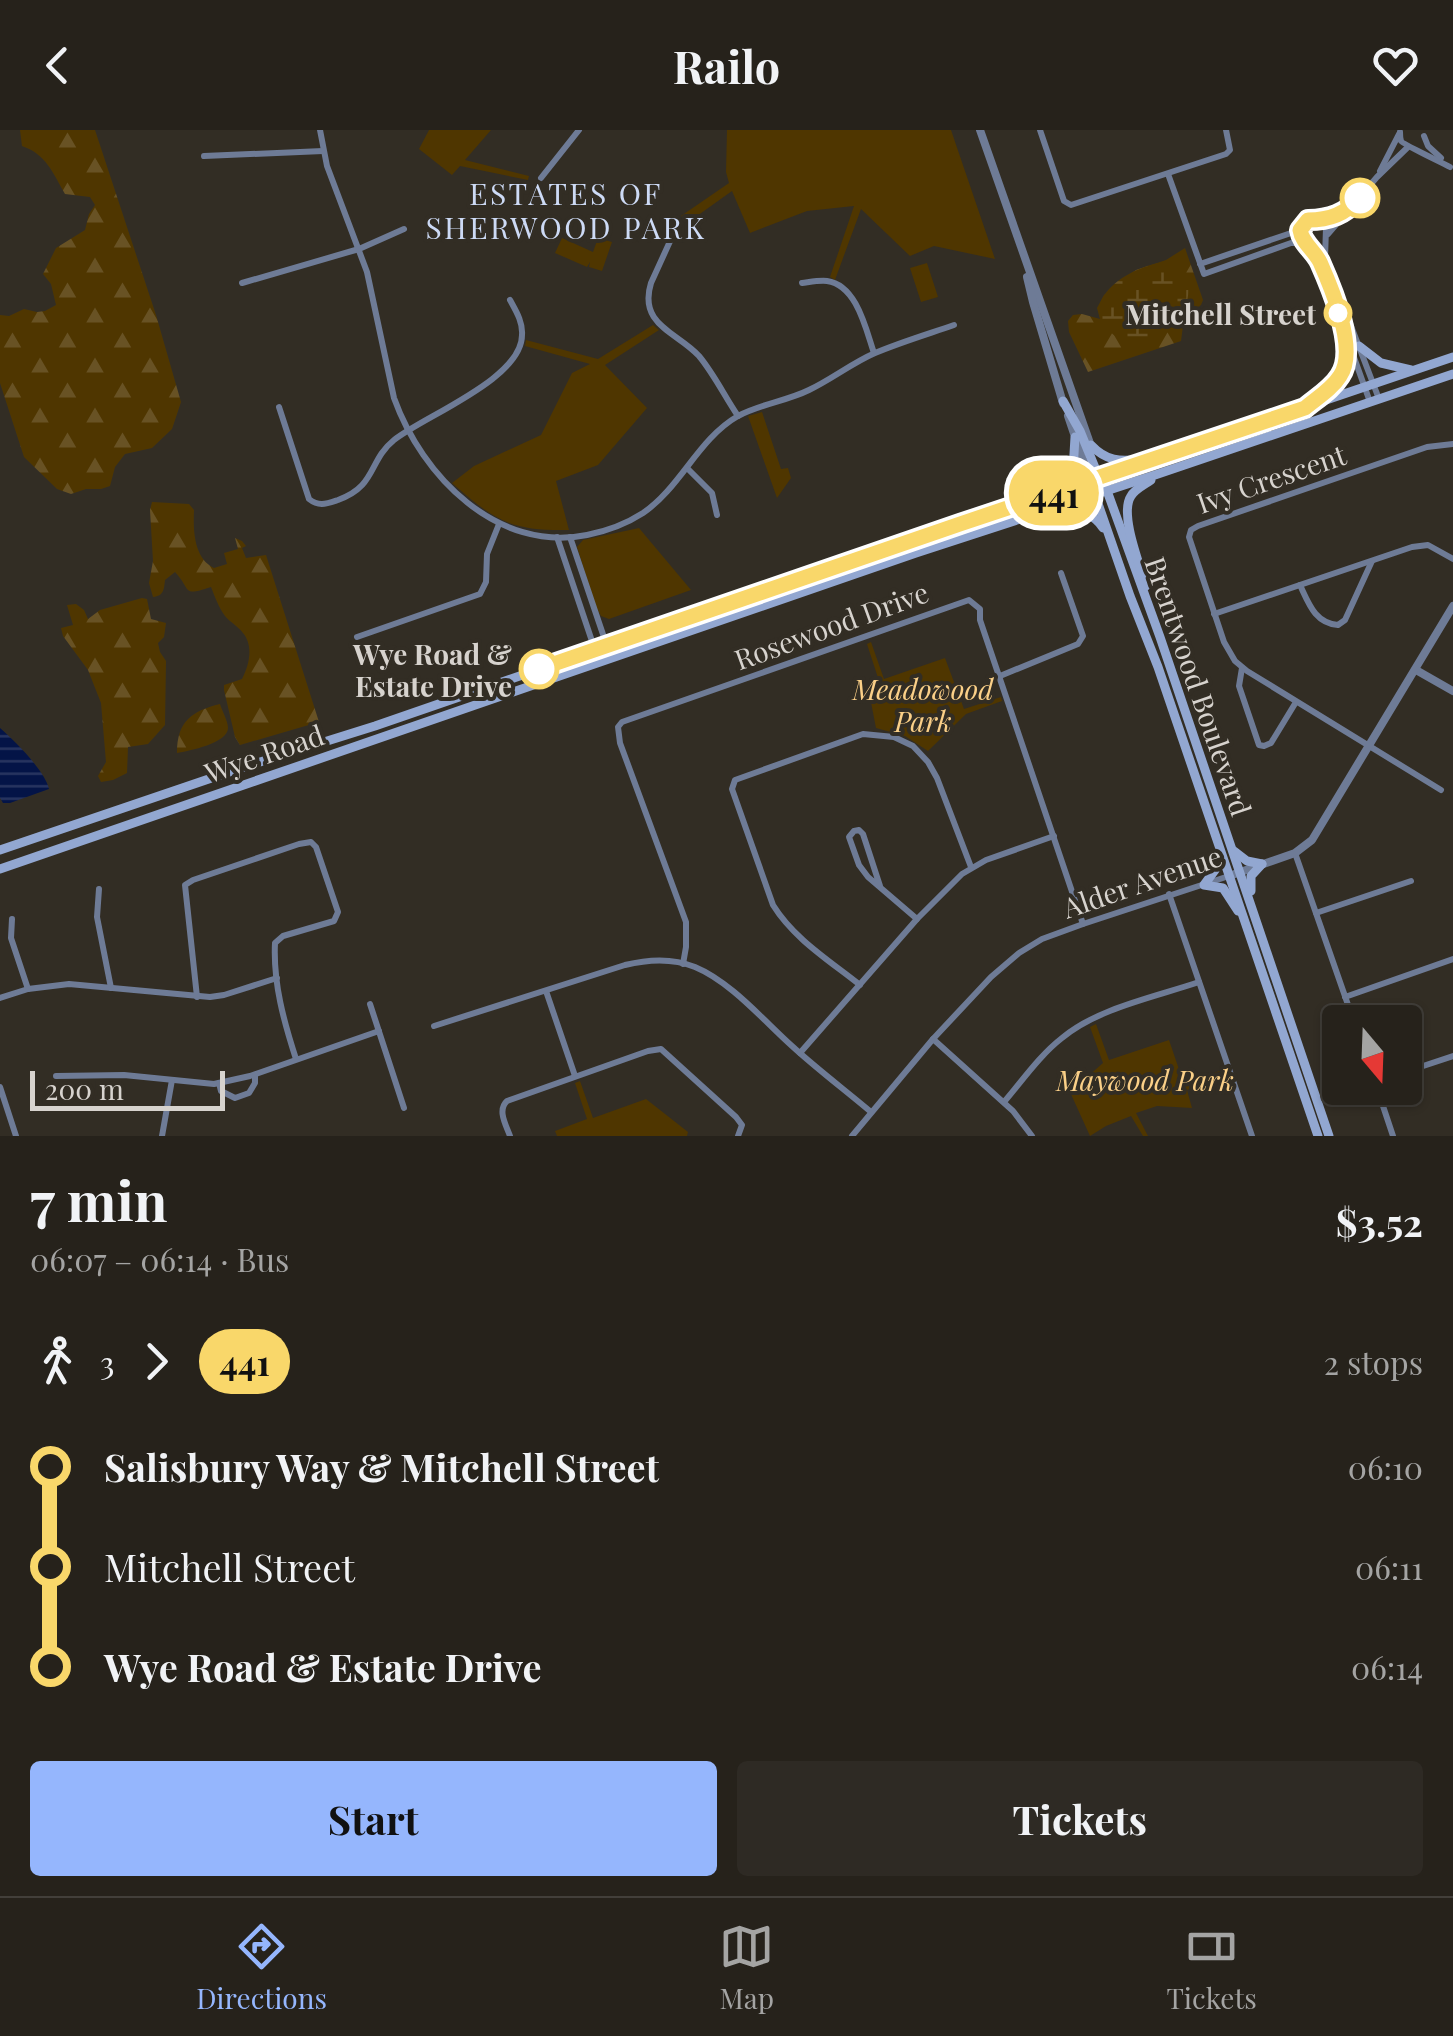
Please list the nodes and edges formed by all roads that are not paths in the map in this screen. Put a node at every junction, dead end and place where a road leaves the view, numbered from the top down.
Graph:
1 (320, 130) edge
2 (579, 130) edge
3 (980, 130) edge
4 (1040, 130) edge
5 (1226, 130) edge
6 (1401, 131) edge
7 (1423, 132) edge
8 (1411, 148) junction
9 (323, 151) junction
10 (204, 156) dead end
11 (1451, 168) edge
12 (1168, 174) junction
13 (1378, 177) junction
14 (541, 178) dead end
15 (1350, 209) junction
16 (1318, 220) junction
17 (677, 226) dead end
18 (404, 229) dead end
19 (1300, 230) junction
20 (1326, 239) junction
21 (1307, 244) junction
22 (359, 249) junction
23 (1022, 253) junction
24 (1200, 264) junction
25 (242, 283) dead end
26 (802, 283) dead end
27 (510, 300) dead end
28 (954, 325) dead end
29 (1345, 334) junction
30 (1359, 346) junction
31 (874, 353) junction
32 (1453, 357) edge
33 (1414, 371) junction
34 (1453, 374) edge
35 (1369, 386) junction
36 (1375, 401) junction
37 (1063, 402) junction
38 (279, 407) dead end
39 (1305, 408) junction
40 (738, 416) junction
41 (409, 430) junction
42 (1075, 437) junction
43 (1453, 444) edge
44 (1091, 445) junction
45 (1153, 460) junction
46 (687, 468) junction
47 (1158, 474) junction
48 (1097, 478) junction
49 (1107, 491) junction
50 (1096, 494) junction
51 (1047, 495) junction
52 (1052, 508) junction
53 (718, 516) dead end
54 (499, 524) junction
55 (557, 538) junction
56 (570, 538) junction
57 (1111, 541) junction
58 (1453, 559) edge
59 (1373, 560) junction
60 (1061, 574) dead end
61 (1300, 585) junction
62 (1453, 606) edge
63 (1214, 614) junction
64 (357, 636) dead end
65 (1160, 637) junction
66 (606, 646) junction
67 (595, 650) junction
68 (611, 658) junction
69 (599, 662) junction
70 (1242, 668) junction
71 (1416, 670) junction
72 (1000, 676) junction
73 (1453, 691) edge
74 (1296, 702) junction
75 (1370, 746) junction
76 (1441, 790) dead end
77 (1054, 836) junction
78 (1232, 848) junction
79 (0, 850) edge
80 (1220, 850) junction
81 (1295, 853) junction
82 (1262, 864) junction
83 (972, 867) junction
84 (0, 868) edge
85 (1240, 872) junction
86 (1229, 876) junction
87 (1411, 881) dead end
88 (1204, 885) junction
89 (880, 886) junction
90 (98, 888) dead end
91 (1169, 894) junction
92 (1254, 911) junction
93 (1316, 912) junction
94 (1243, 916) junction
95 (12, 918) dead end
96 (917, 918) junction
97 (1083, 924) junction
98 (1453, 960) edge
99 (684, 964) junction
100 (277, 978) junction
101 (1199, 982) junction
102 (860, 985) junction
103 (111, 988) junction
104 (28, 989) junction
105 (546, 991) junction
106 (197, 997) junction
107 (0, 998) edge
108 (1345, 998) junction
109 (370, 1004) dead end
110 (1348, 1005) edge
111 (434, 1026) dead end
112 (378, 1031) junction
113 (933, 1039) junction
114 (800, 1053) junction
115 (1453, 1056) edge
116 (296, 1059) junction
117 (1422, 1066) edge
118 (254, 1075) junction
119 (56, 1076) dead end
120 (575, 1076) junction
121 (172, 1080) junction
122 (219, 1083) junction
123 (0, 1087) edge
124 (1004, 1102) junction
125 (1382, 1105) edge
126 (404, 1108) dead end
127 (871, 1112) junction
128 (16, 1136) edge
129 (162, 1136) edge
130 (510, 1136) edge
131 (738, 1136) edge
132 (852, 1136) edge
133 (1032, 1136) edge
134 (1252, 1136) edge
135 (1318, 1136) edge
136 (1330, 1136) edge
137 (1392, 1136) edge

1 - 9 street
2 - 14 street
3 - 23 street, Brentwood Boulevard
4 - 12 street
5 - 12 street
6 - 8 street
6 - 13 street
7 - 8 street
7 - 11 street
8 - 11 street
8 - 13 street
9 - 10 street
9 - 22 street
12 - 24 street
13 - 15 street
15 - 16 street
15 - 20 street
16 - 19 street
16 - 20 street
17 - 40 street
18 - 22 street
19 - 21 street
19 - 24 street
20 - 21 street
20 - 30 street
21 - 24 street
21 - 29 street
22 - 25 street
22 - 41 street
23 - 37 street, Brentwood Boulevard
23 - 44 street, Brentwood Boulevard
26 - 31 street
27 - 41 street
28 - 31 street
29 - 35 street
29 - 39 main road
30 - 33 main road
30 - 35 street
31 - 40 street
32 - 33 main road, Wye Road
33 - 35 main road, Wye Road
34 - 36 main road, Wye Road
35 - 36 street
35 - 39 main road, Wye Road
36 - 47 main road, Wye Road
37 - 42 street, Brentwood Boulevard
37 - 48 main road
38 - 41 street
39 - 45 main road, Wye Road
40 - 46 street
41 - 54 street
42 - 48 street, Brentwood Boulevard
42 - 51 main road
43 - 63 street, Ivy Crescent
44 - 45 main road
44 - 48 street, Brentwood Boulevard
45 - 48 main road, Wye Road
46 - 53 street
46 - 56 street
47 - 49 main road, Wye Road
47 - 65 main road
48 - 49 main road, Brentwood Boulevard
48 - 50 main road, Brentwood Boulevard
48 - 51 main road, Wye Road
49 - 50 main road, Wye Road
49 - 65 main road, Brentwood Boulevard
50 - 52 main road, Wye Road
50 - 57 main road, Brentwood Boulevard
51 - 66 main road, Wye Road
52 - 57 main road
52 - 68 main road, Wye Road
54 - 55 street
54 - 64 street
55 - 56 street
55 - 67 street
56 - 66 street
57 - 80 main road, Brentwood Boulevard
58 - 59 street
59 - 61 street
59 - 61 street
60 - 72 street
61 - 63 street
62 - 71 street, Alder Avenue
63 - 70 street, Ivy Crescent
65 - 78 main road, Brentwood Boulevard
66 - 67 main road, Wye Road
66 - 68 street
67 - 69 street
67 - 79 main road, Wye Road
68 - 69 main road, Wye Road
69 - 84 main road, Wye Road
70 - 74 street, Ivy Crescent
70 - 74 street, Ivy Crescent
71 - 73 street
71 - 75 street, Alder Avenue
72 - 77 street, Rosewood Drive
72 - 99 street, Rosewood Drive
74 - 75 street, Ivy Crescent
75 - 76 street, Ivy Crescent
75 - 81 street, Alder Avenue
77 - 83 street
77 - 97 street, Rosewood Drive
78 - 82 main road
78 - 85 main road, Brentwood Boulevard
80 - 86 main road, Brentwood Boulevard
80 - 88 main road
81 - 82 street, Alder Avenue
81 - 93 street
82 - 85 street, Alder Avenue
82 - 92 main road
83 - 96 street
83 - 102 street
85 - 86 street, Alder Avenue
85 - 92 main road, Brentwood Boulevard
86 - 88 street, Alder Avenue
86 - 94 main road, Brentwood Boulevard
87 - 93 street
88 - 91 street, Alder Avenue
88 - 94 main road
89 - 89 street
89 - 96 street
90 - 103 street
91 - 97 street, Alder Avenue
91 - 101 street
92 - 136 main road, Brentwood Boulevard
93 - 108 street
94 - 135 main road, Brentwood Boulevard
95 - 104 street
96 - 102 street
97 - 113 street, Alder Avenue
98 - 108 street
99 - 105 street
99 - 114 street
100 - 106 street
100 - 106 street
100 - 116 street
101 - 124 street
101 - 134 street
102 - 114 street
103 - 104 street
103 - 106 street
104 - 107 street
105 - 111 street
105 - 120 street
108 - 110 street
109 - 112 street
112 - 116 street
112 - 126 street
113 - 124 street
113 - 127 street, Alder Avenue
114 - 127 street
115 - 117 street
116 - 118 street
118 - 122 street
118 - 122 street
119 - 121 street
120 - 130 street
120 - 131 street
121 - 122 street
121 - 129 street
123 - 128 street
124 - 133 street
125 - 137 street
127 - 132 street, Alder Avenue

